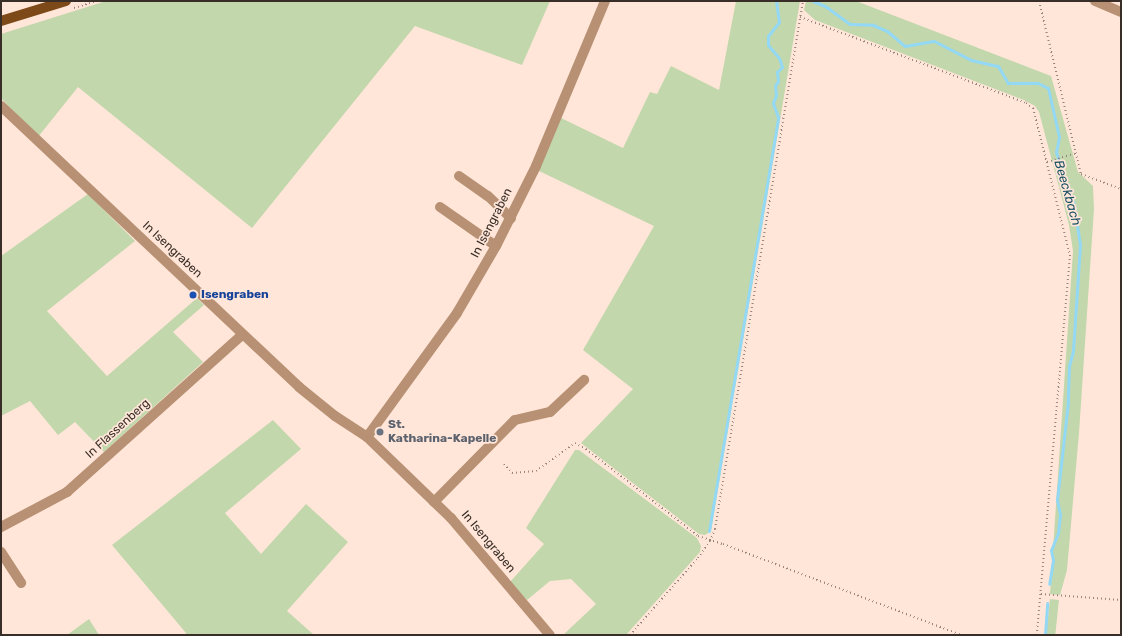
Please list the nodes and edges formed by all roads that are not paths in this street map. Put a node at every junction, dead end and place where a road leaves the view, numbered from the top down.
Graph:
1 (66, 1) edge
2 (605, 1) edge
3 (1095, 1) edge
4 (1121, 12) edge
5 (1, 21) edge
6 (1, 106) edge
7 (459, 176) dead end
8 (440, 206) dead end
9 (510, 218) junction
10 (496, 246) junction
11 (242, 335) junction
12 (584, 380) dead end
13 (367, 437) junction
14 (434, 502) junction
15 (1, 527) edge
16 (1, 552) edge
17 (21, 583) dead end
18 (550, 635) edge

1 - 5 main road
2 - 9 street, In Isengraben
3 - 4 street
6 - 11 street, In Isengraben
7 - 9 street
8 - 10 street
9 - 10 street, In Isengraben
10 - 13 street, In Isengraben
11 - 13 street, In Isengraben
11 - 15 street, In Flassenberg
12 - 14 street
13 - 14 street, In Isengraben
14 - 18 street, In Isengraben
16 - 17 street

